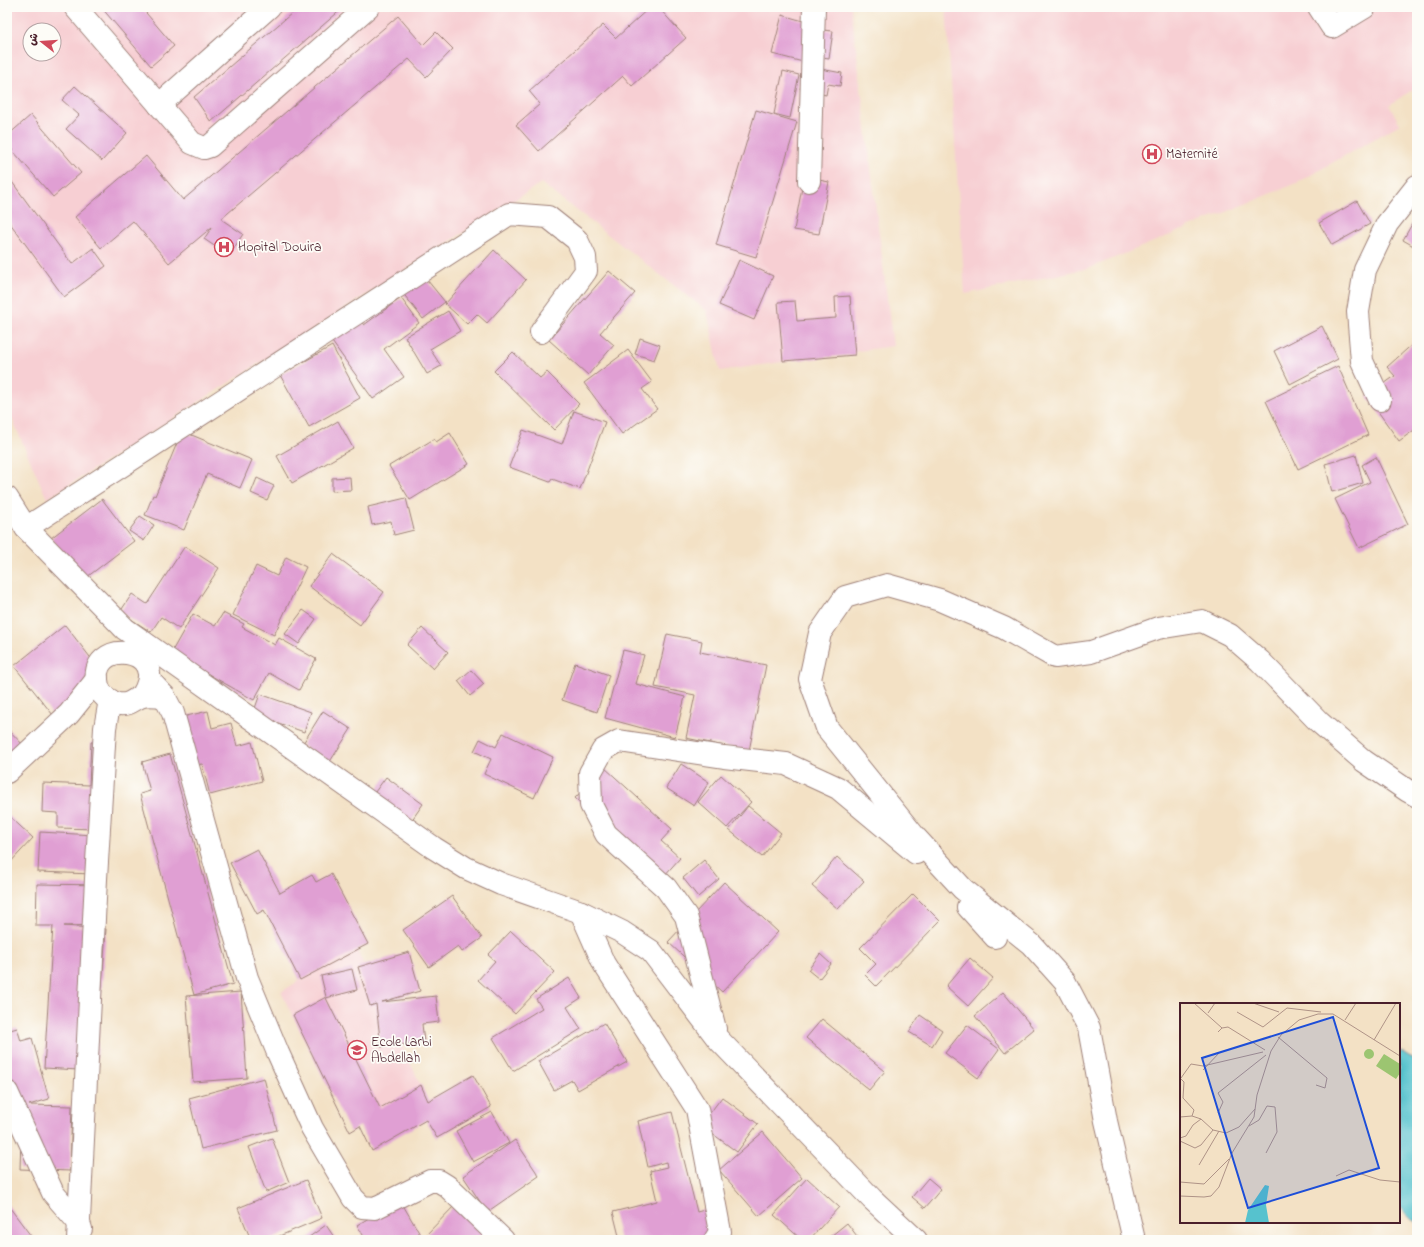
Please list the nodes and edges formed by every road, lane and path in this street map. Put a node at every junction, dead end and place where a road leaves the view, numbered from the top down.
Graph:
1 (75, 7) edge
2 (269, 7) edge
3 (368, 7) edge
4 (814, 7) edge
5 (1319, 7) edge
6 (1365, 7) edge
7 (159, 105) junction
8 (809, 181) dead end
9 (1417, 186) edge
10 (541, 332) dead end
11 (1380, 400) dead end
12 (7, 498) edge
13 (26, 528) junction
14 (125, 629) junction
15 (123, 652) junction
16 (170, 661) junction
17 (97, 679) junction
18 (146, 682) junction
19 (110, 700) junction
20 (7, 772) edge
21 (1417, 796) edge
22 (581, 912) junction
23 (995, 937) dead end
24 (718, 1038) junction
25 (7, 1092) edge
26 (81, 1234) edge
27 (503, 1240) edge
28 (715, 1240) edge
29 (916, 1240) edge
30 (1134, 1240) edge

1 - 7 street
2 - 7 street
3 - 7 street
4 - 8 street
5 - 6 street
9 - 11 street
10 - 13 street
12 - 13 street
13 - 14 street
14 - 15 street
14 - 16 street
15 - 17 street
15 - 18 street
16 - 18 street
16 - 22 street
17 - 19 street
17 - 20 street
18 - 19 street
18 - 27 street
19 - 26 street
21 - 30 street
22 - 24 street
22 - 28 street
23 - 24 street
24 - 29 street
25 - 26 street

